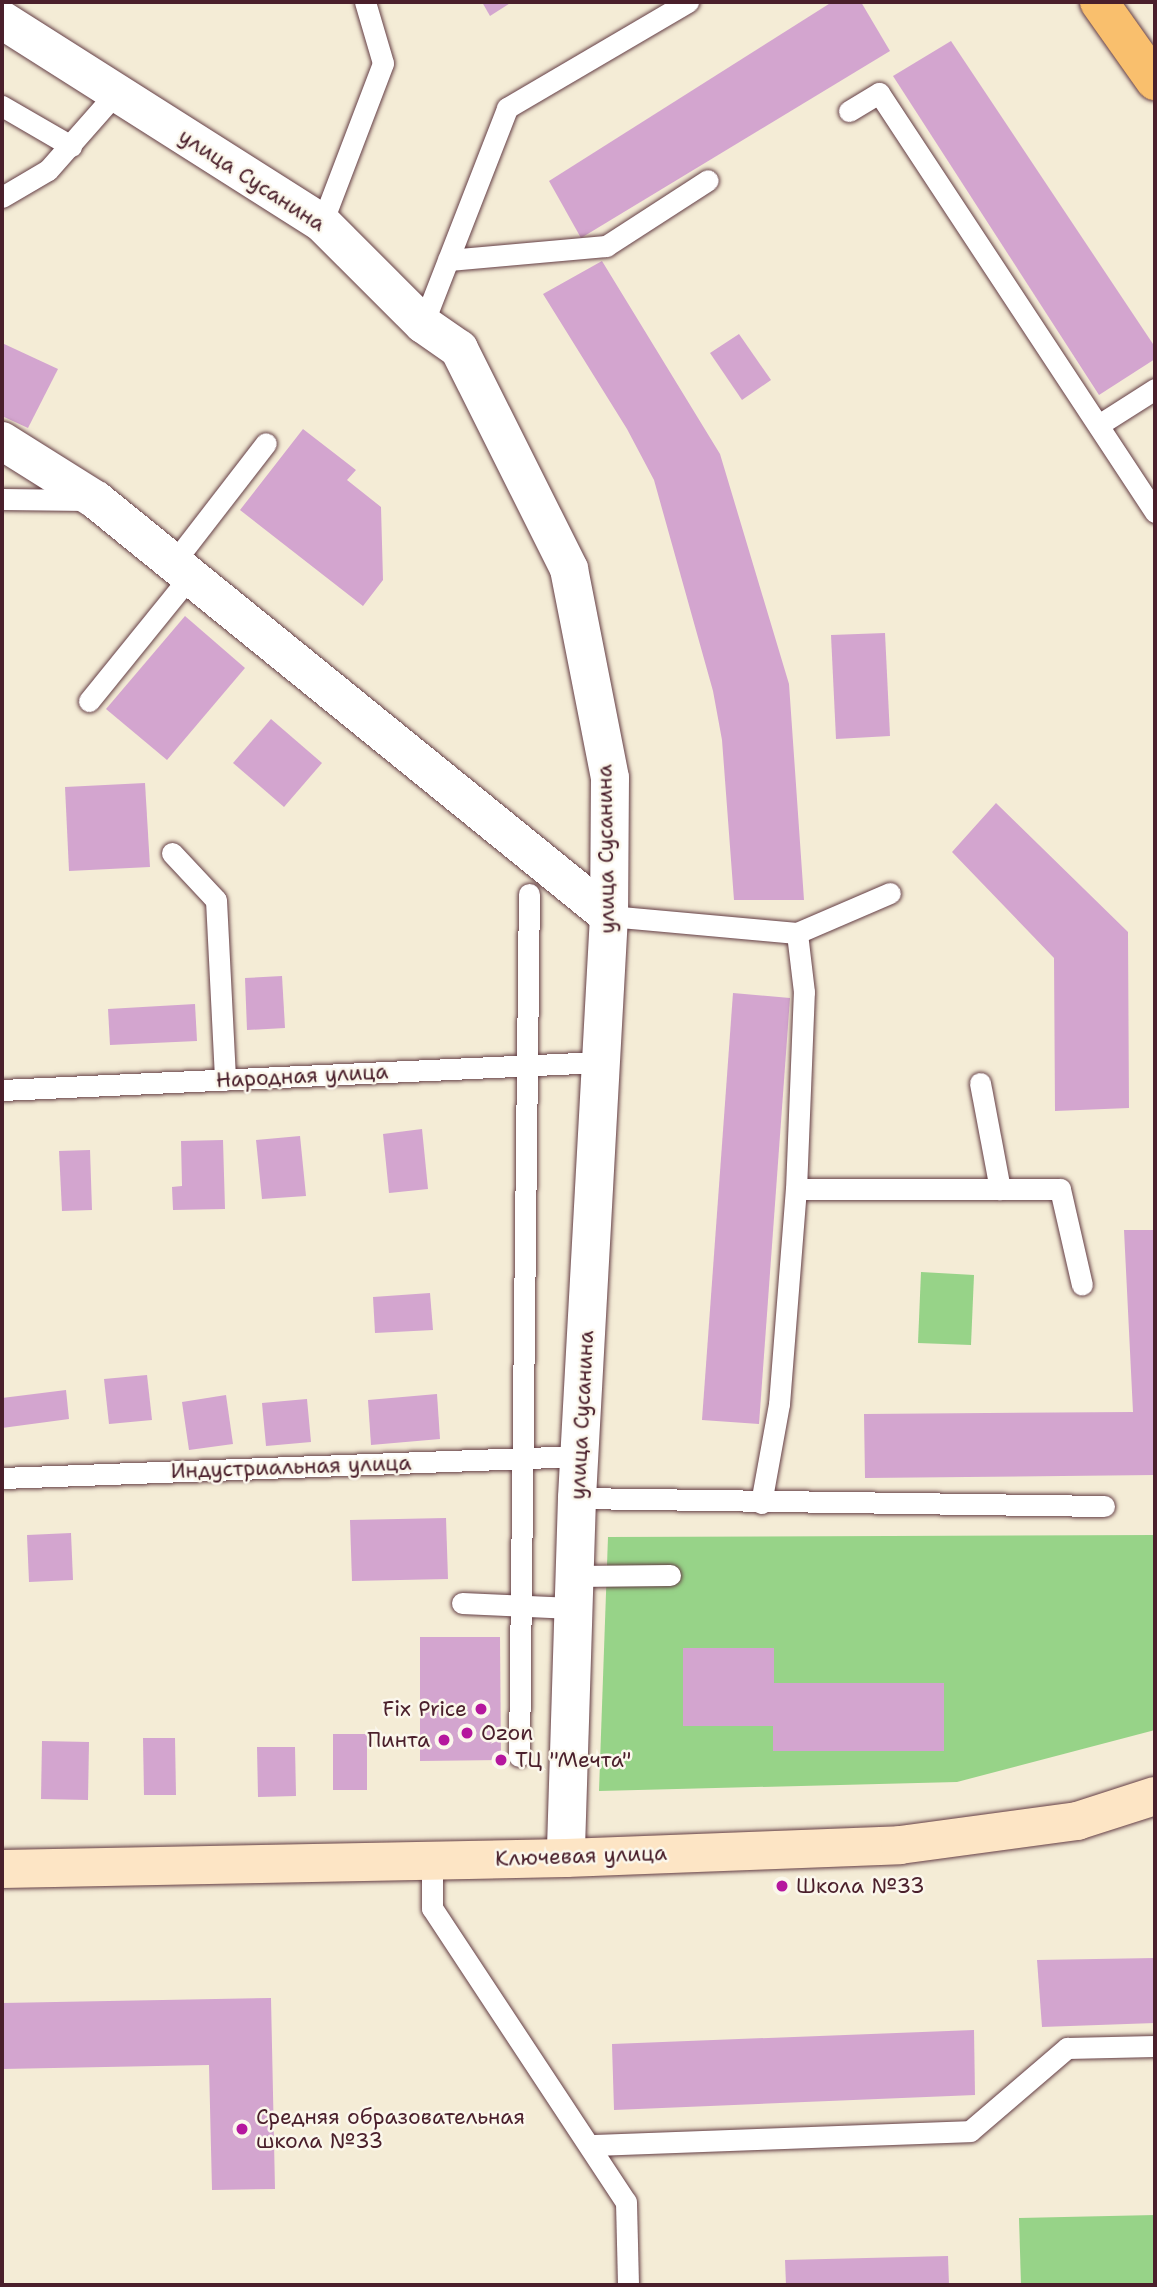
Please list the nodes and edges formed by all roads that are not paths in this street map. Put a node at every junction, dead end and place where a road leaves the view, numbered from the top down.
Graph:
1 (365, 2) edge
2 (688, 2) edge
3 (1099, 2) edge
4 (2, 20) edge
5 (1152, 70) edge
6 (117, 93) junction
7 (2, 106) edge
8 (849, 111) dead end
9 (71, 146) junction
10 (708, 180) dead end
11 (2, 197) edge
12 (322, 223) junction
13 (448, 260) junction
14 (423, 324) junction
15 (1155, 389) edge
16 (1100, 424) junction
17 (2, 441) edge
18 (266, 443) dead end
19 (2, 499) edge
20 (96, 500) junction
21 (1155, 512) edge
22 (183, 569) junction
23 (89, 701) dead end
24 (172, 853) dead end
25 (890, 892) dead end
26 (529, 894) dead end
27 (609, 916) junction
28 (797, 933) junction
29 (601, 1062) junction
30 (531, 1066) junction
31 (225, 1080) junction
32 (979, 1083) dead end
33 (2, 1090) edge
34 (796, 1189) junction
35 (1000, 1189) junction
36 (1082, 1285) dead end
37 (579, 1456) junction
38 (521, 1459) junction
39 (2, 1478) edge
40 (577, 1498) junction
41 (761, 1503) junction
42 (1104, 1506) dead end
43 (670, 1576) dead end
44 (573, 1592) junction
45 (462, 1603) dead end
46 (519, 1606) junction
47 (519, 1756) dead end
48 (1155, 1796) edge
49 (566, 1858) junction
50 (432, 1859) junction
51 (2, 1869) edge
52 (1155, 2046) edge
53 (590, 2145) junction
54 (628, 2285) edge

1 - 12 lane
2 - 13 lane
3 - 5 main road
4 - 6 street, улица Сусанина
6 - 9 lane
6 - 12 street, улица Сусанина
7 - 9 lane
8 - 16 lane
9 - 11 lane
10 - 13 lane
12 - 14 street, улица Сусанина
13 - 14 lane
14 - 27 street, улица Сусанина
15 - 16 lane
16 - 21 lane
17 - 20 street
18 - 22 lane
19 - 20 lane
20 - 22 street
22 - 23 lane
22 - 27 street
24 - 31 lane
25 - 28 lane
26 - 30 lane
27 - 28 lane
27 - 29 street, улица Сусанина
28 - 34 lane
29 - 30 lane, Народная улица
29 - 37 street, улица Сусанина
30 - 31 lane, Народная улица
30 - 38 lane
31 - 33 lane, Народная улица
32 - 35 lane
34 - 35 lane
34 - 41 lane
35 - 36 lane
37 - 38 lane, Индустриальная улица
37 - 40 street, улица Сусанина
38 - 39 lane, Индустриальная улица
38 - 46 lane
40 - 41 lane
40 - 44 street, улица Сусанина
41 - 42 lane
43 - 44 lane
44 - 46 lane
44 - 49 street, улица Сусанина
45 - 46 lane
46 - 47 lane
48 - 49 main road, Ключевая улица
49 - 50 main road, Ключевая улица
50 - 51 main road, Ключевая улица
50 - 53 lane
52 - 53 lane
53 - 54 lane

